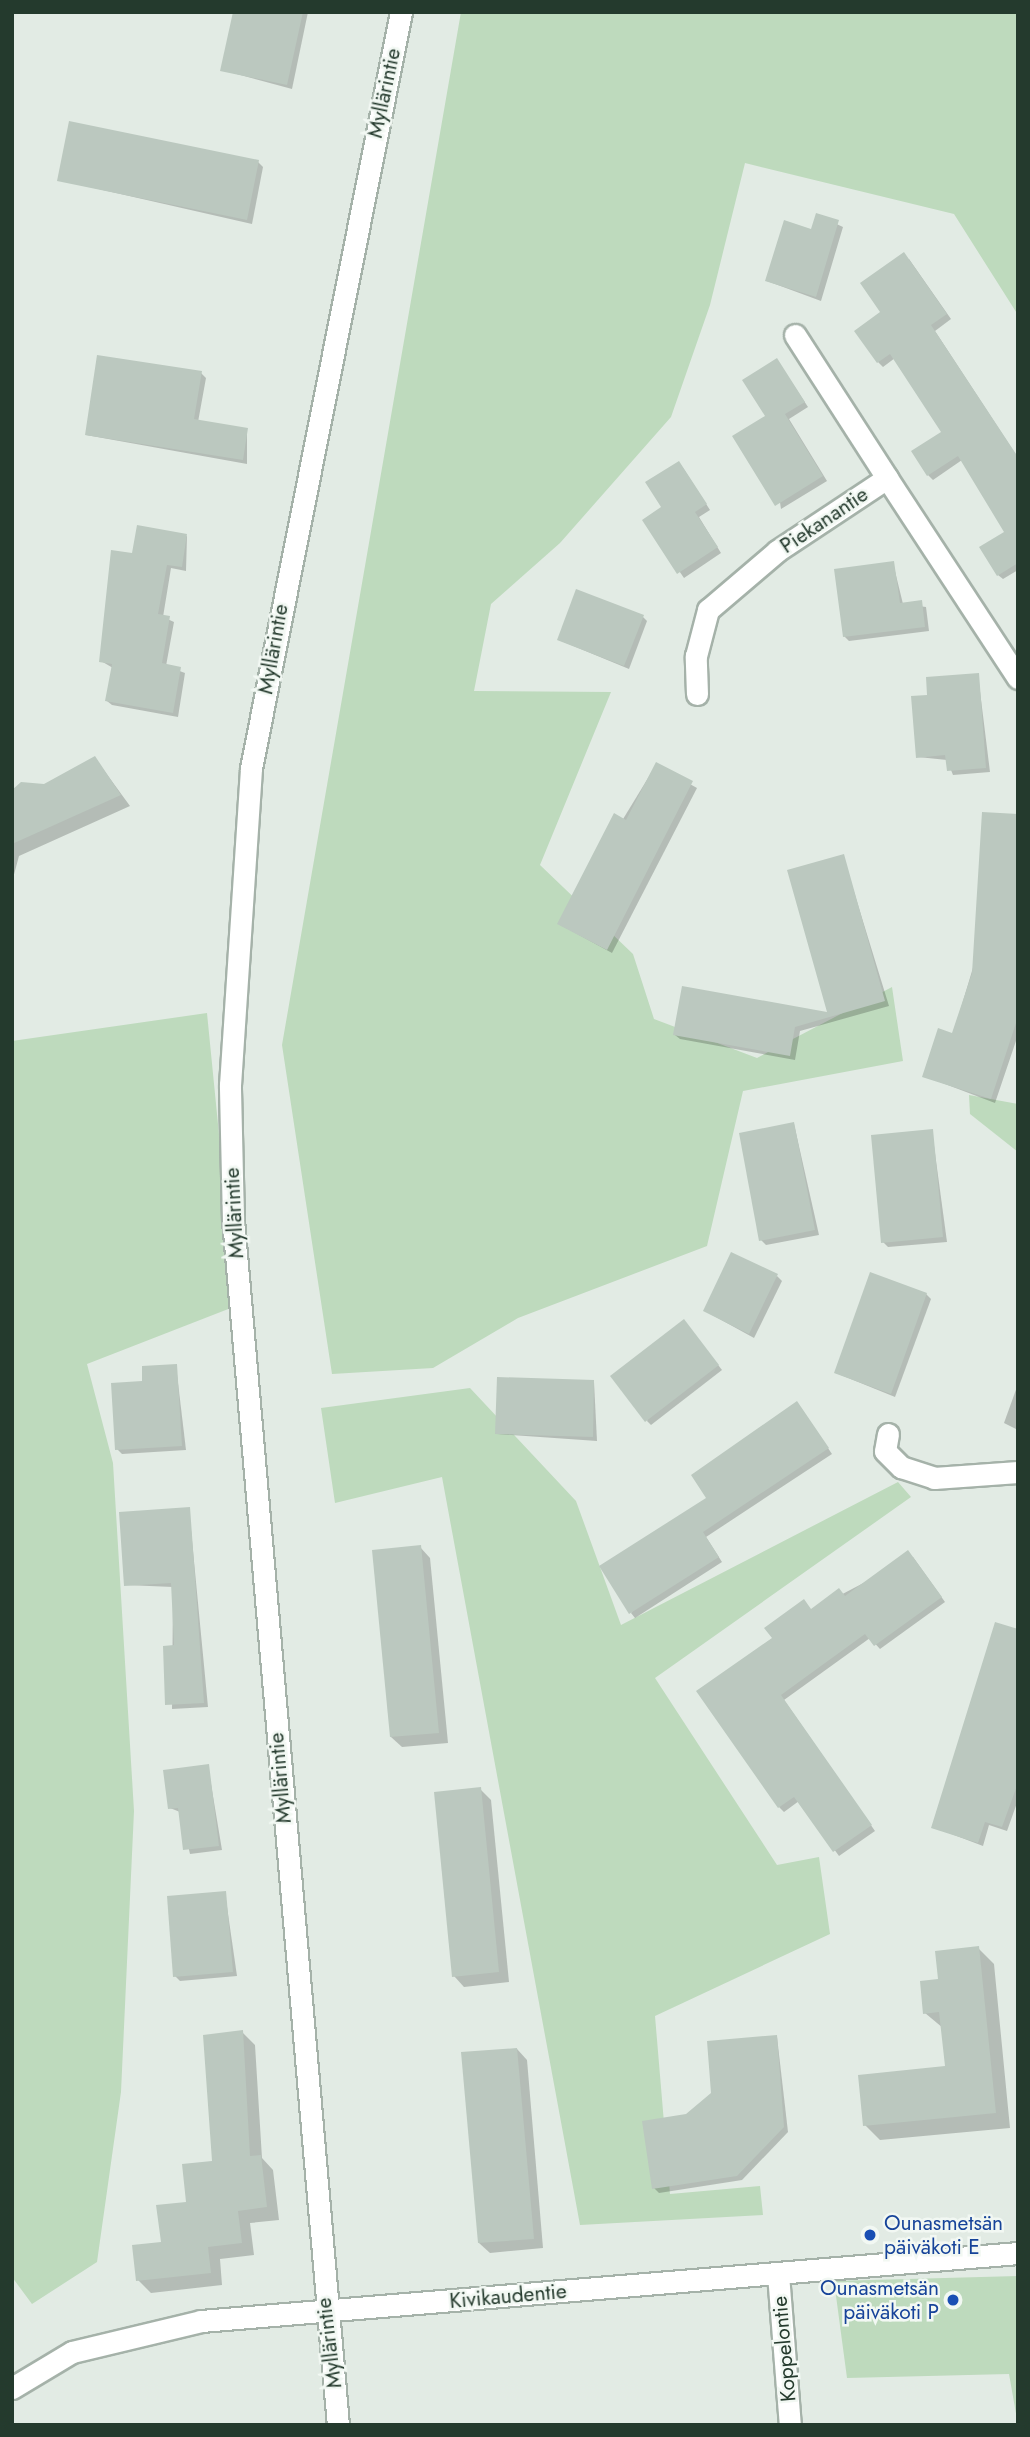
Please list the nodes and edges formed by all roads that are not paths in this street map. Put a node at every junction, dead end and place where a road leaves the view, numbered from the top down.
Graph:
1 (401, 12) edge
2 (796, 335) dead end
3 (887, 478) junction
4 (1018, 678) edge
5 (696, 694) dead end
6 (888, 1434) dead end
7 (1018, 1472) edge
8 (1018, 2253) edge
9 (778, 2274) junction
10 (325, 2310) junction
11 (12, 2388) edge
12 (338, 2425) edge
13 (790, 2425) edge

1 - 10 street, Myllärintie
2 - 3 street
3 - 4 street, Piekanantie
3 - 5 street, Piekanantie
6 - 7 street
8 - 9 street, Kivikaudentie
9 - 10 street, Kivikaudentie
9 - 13 street, Koppelontie
10 - 11 street, Kivikaudentie
10 - 12 street, Myllärintie

